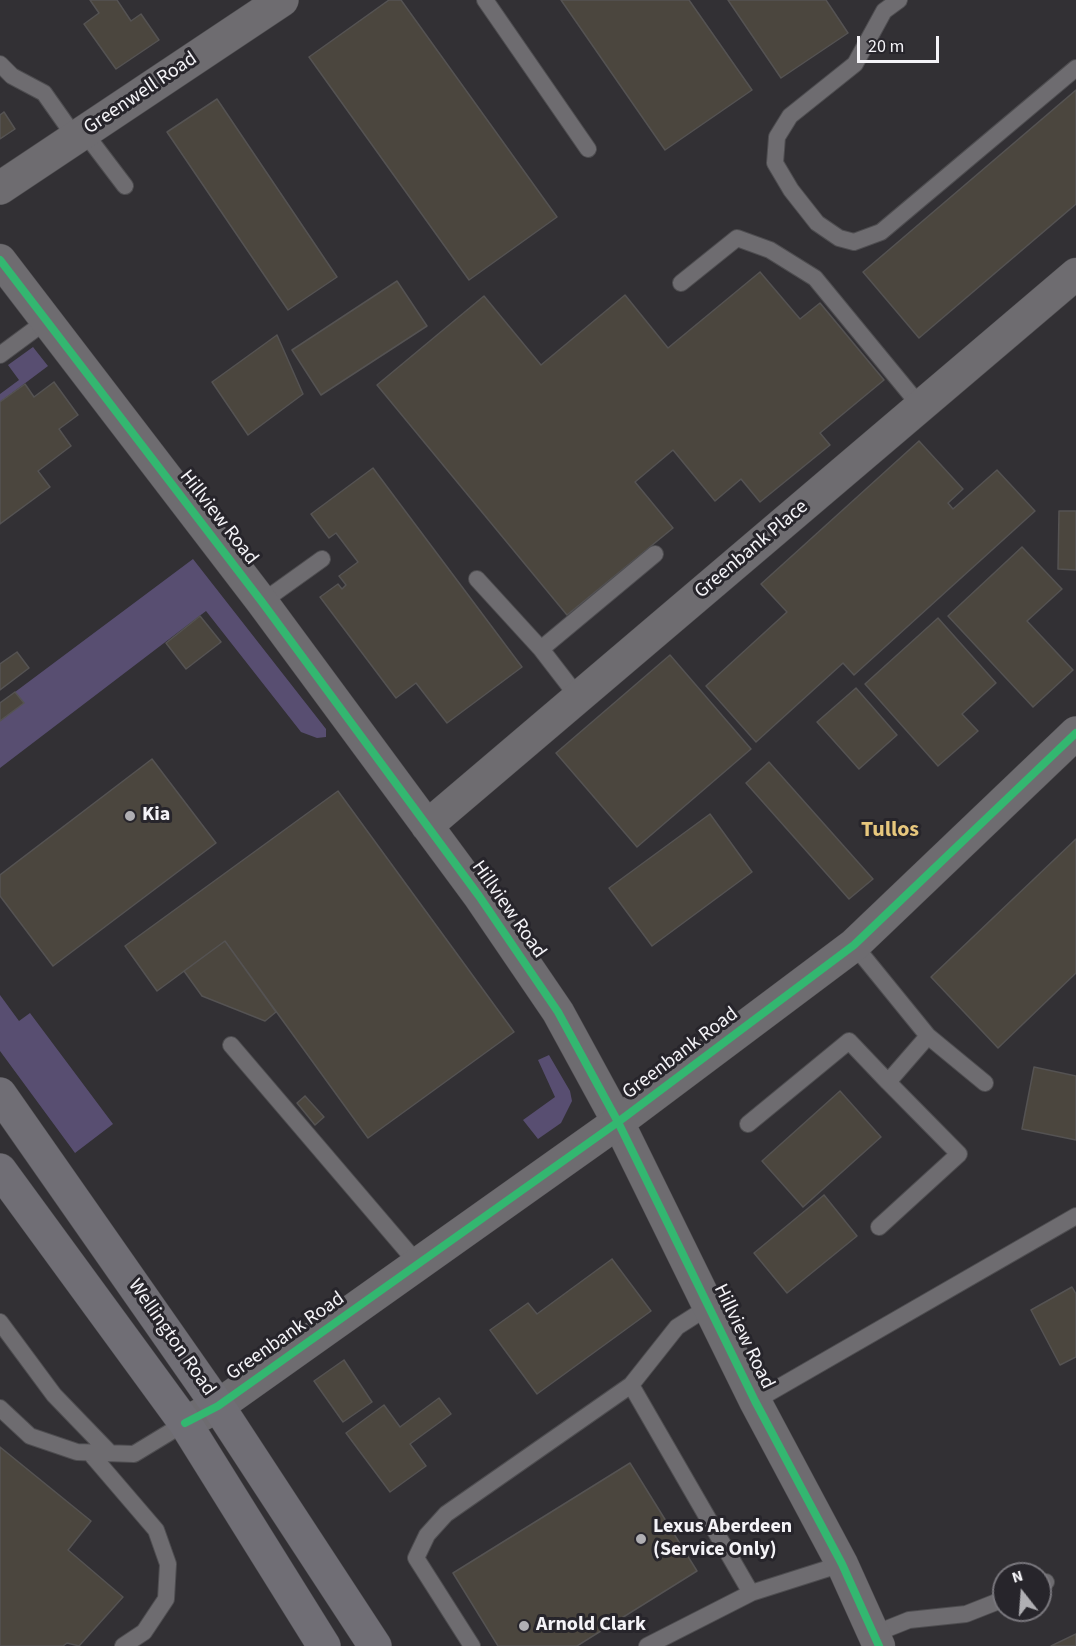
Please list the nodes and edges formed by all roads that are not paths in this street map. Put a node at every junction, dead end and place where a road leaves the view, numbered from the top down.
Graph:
1 (282, 0) edge
2 (485, 0) edge
3 (900, 0) edge
4 (880, 6) edge
5 (0, 64) edge
6 (1076, 68) edge
7 (79, 135) junction
8 (588, 149) dead end
9 (125, 186) dead end
10 (0, 188) edge
11 (0, 260) edge
12 (1076, 274) edge
13 (681, 283) dead end
14 (46, 321) junction
15 (0, 355) edge
16 (921, 407) junction
17 (655, 554) dead end
18 (322, 559) dead end
19 (477, 579) dead end
20 (262, 602) junction
21 (541, 649) junction
22 (578, 697) junction
23 (1076, 733) edge
24 (427, 826) junction
25 (854, 945) junction
26 (928, 1036) junction
27 (231, 1045) dead end
28 (888, 1082) junction
29 (986, 1083) dead end
30 (0, 1095) edge
31 (618, 1122) junction
32 (748, 1124) dead end
33 (0, 1170) edge
34 (1076, 1216) edge
35 (879, 1227) dead end
36 (418, 1264) junction
37 (710, 1306) junction
38 (0, 1322) edge
39 (631, 1385) junction
40 (755, 1401) junction
41 (218, 1406) junction
42 (0, 1408) edge
43 (184, 1423) junction
44 (90, 1453) junction
45 (110, 1454) junction
46 (842, 1564) junction
47 (751, 1593) junction
48 (992, 1604) edge
49 (877, 1640) edge
50 (123, 1646) edge
51 (324, 1646) edge
52 (375, 1646) edge
53 (472, 1646) edge
54 (647, 1646) edge

1 - 7 street, Greenwell Road
2 - 8 lane
3 - 4 lane
4 - 6 lane
5 - 7 lane
7 - 9 lane
7 - 10 street, Greenwell Road
11 - 14 street, Hillview Road
12 - 16 street, Greenbank Place
13 - 16 lane
14 - 15 lane
14 - 20 street, Hillview Road
16 - 22 street, Greenbank Place
17 - 21 lane
18 - 20 lane
19 - 21 lane
20 - 24 street, Hillview Road
21 - 22 lane
22 - 24 street, Greenbank Place
23 - 25 street, Greenbank Road
24 - 31 street, Hillview Road
25 - 26 lane
25 - 31 street, Greenbank Road
26 - 28 lane
26 - 29 lane
27 - 36 lane
28 - 32 lane
28 - 35 lane
30 - 41 main road, Wellington Road
31 - 36 street, Greenbank Road
31 - 37 street, Hillview Road
33 - 43 main road, Wellington Road
34 - 40 lane
36 - 41 street, Greenbank Road
37 - 39 lane
37 - 40 street, Hillview Road
38 - 45 lane
39 - 47 lane
39 - 53 lane
40 - 46 street, Hillview Road
41 - 43 street, Greenbank Road
41 - 52 main road, Wellington Road
42 - 44 lane
43 - 45 lane
43 - 51 main road, Wellington Road
44 - 45 lane
44 - 50 lane
46 - 47 lane
46 - 49 street, Hillview Road
47 - 54 lane
48 - 49 lane

